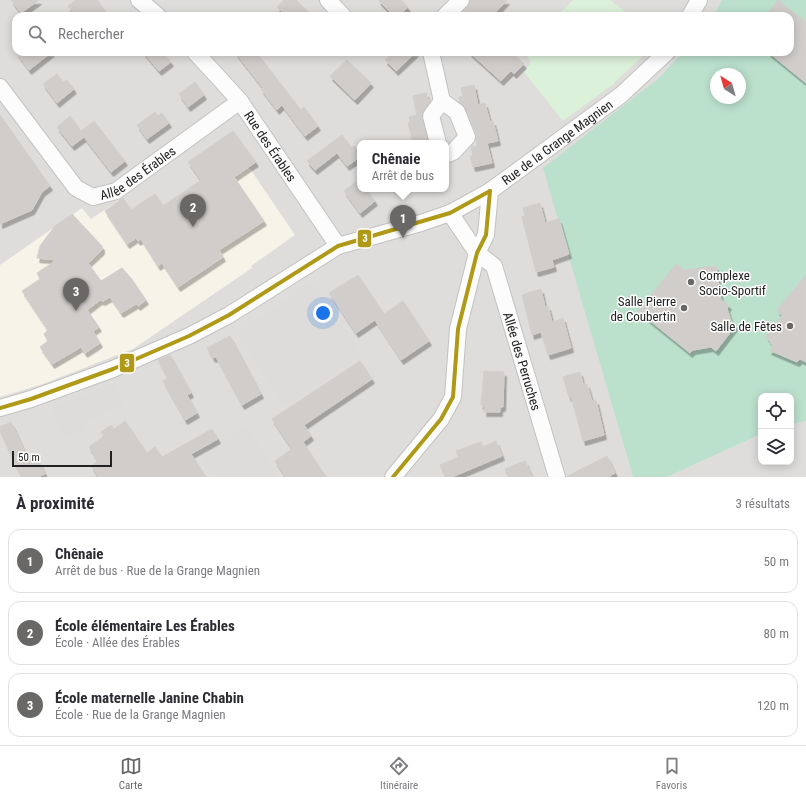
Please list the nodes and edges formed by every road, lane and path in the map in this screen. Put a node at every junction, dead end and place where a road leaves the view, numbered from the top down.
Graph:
1 (139, 0) edge
2 (328, 0) edge
3 (460, 0) edge
4 (699, 0) edge
5 (153, 12) edge
6 (339, 12) edge
7 (449, 12) edge
8 (692, 12) edge
9 (199, 56) edge
10 (432, 56) edge
11 (664, 56) edge
12 (0, 87) edge
13 (240, 101) junction
14 (442, 101) junction
15 (437, 140) edge
16 (449, 153) edge
17 (490, 191) junction
18 (450, 213) junction
19 (338, 246) junction
20 (477, 253) junction
21 (0, 408) edge
22 (393, 477) edge
23 (557, 477) edge

1 - 5 street
2 - 6 street
3 - 7 street
4 - 8 street
9 - 13 street, Rue des Érables
10 - 14 street
11 - 17 street, Rue de la Grange Magnien
12 - 13 street, Allée des Érables
13 - 19 street, Rue des Érables
14 - 15 street
14 - 16 street
17 - 18 street, Rue de la Grange Magnien
17 - 20 street
18 - 19 street, Rue de la Grange Magnien
18 - 20 street, Allée des Perruches
19 - 21 street, Rue de la Grange Magnien
20 - 22 street
20 - 23 street, Allée des Perruches

